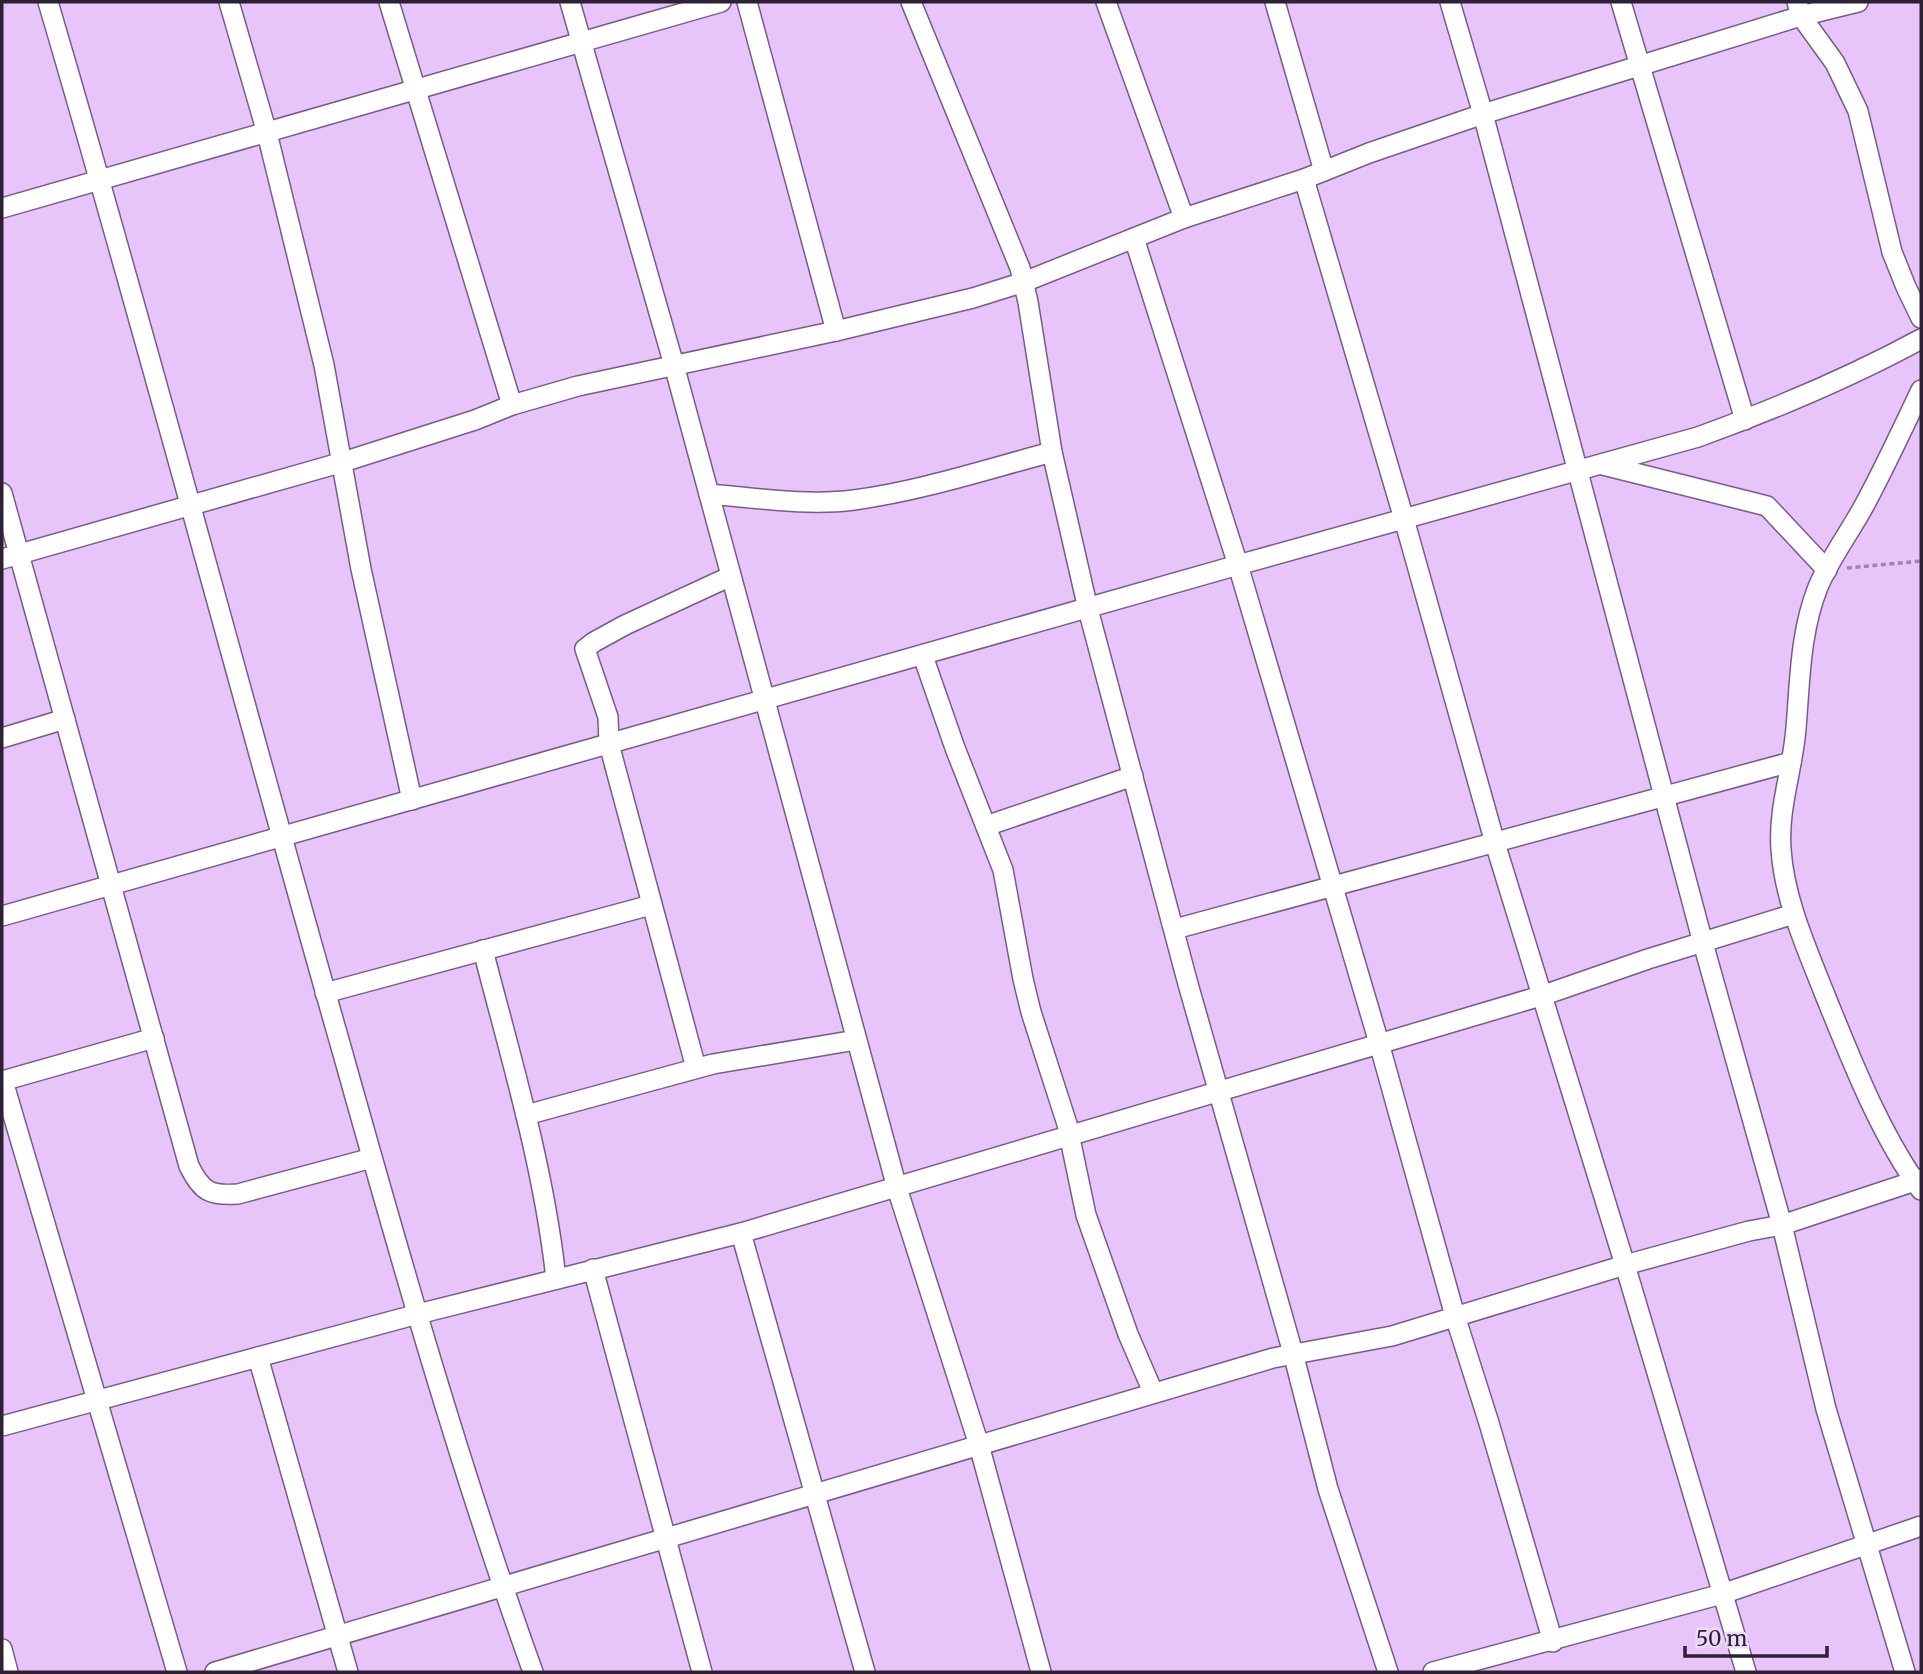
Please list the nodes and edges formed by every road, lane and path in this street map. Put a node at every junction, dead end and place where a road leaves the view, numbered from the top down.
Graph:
1 (48, 2) edge
2 (229, 2) edge
3 (389, 2) edge
4 (570, 2) edge
5 (721, 2) edge
6 (747, 2) edge
7 (911, 2) edge
8 (1106, 2) edge
9 (1275, 2) edge
10 (1450, 2) edge
11 (1621, 2) edge
12 (1858, 2) edge
13 (1799, 9) edge
14 (582, 42) junction
15 (1641, 66) junction
16 (416, 89) junction
17 (1483, 114) junction
18 (267, 133) junction
19 (1324, 171) junction
20 (1304, 179) junction
21 (100, 180) junction
22 (2, 208) edge
23 (1184, 218) junction
24 (1134, 238) junction
25 (1024, 282) junction
26 (1921, 318) edge
27 (836, 331) junction
28 (1921, 339) edge
29 (674, 365) junction
30 (1921, 390) edge
31 (512, 405) junction
32 (1745, 420) junction
33 (1052, 452) junction
34 (343, 462) junction
35 (1602, 464) junction
36 (1577, 471) junction
37 (2, 493) edge
38 (709, 494) junction
39 (189, 505) junction
40 (1404, 519) junction
41 (10, 556) edge
42 (1921, 561) edge
43 (1238, 565) junction
44 (1827, 570) junction
45 (731, 576) junction
46 (1088, 609) junction
47 (923, 656) junction
48 (766, 700) junction
49 (65, 719) junction
50 (2, 738) edge
51 (609, 744) junction
52 (1791, 762) junction
53 (1133, 776) junction
54 (1665, 797) junction
55 (412, 800) junction
56 (986, 826) junction
57 (281, 836) junction
58 (1495, 843) junction
59 (111, 885) junction
60 (1331, 887) junction
61 (651, 905) junction
62 (1794, 914) junction
63 (2, 916) edge
64 (1175, 929) junction
65 (1703, 943) junction
66 (483, 950) junction
67 (325, 993) junction
68 (1544, 995) junction
69 (154, 1038) junction
70 (856, 1040) junction
71 (1379, 1042) junction
72 (696, 1068) junction
73 (2, 1081) edge
74 (1219, 1091) junction
75 (526, 1115) junction
76 (1070, 1136) junction
77 (372, 1158) junction
78 (1919, 1184) edge
79 (897, 1188) junction
80 (1782, 1225) junction
81 (741, 1233) junction
82 (1625, 1265) junction
83 (593, 1269) junction
84 (556, 1279) junction
85 (418, 1314) junction
86 (1455, 1317) junction
87 (1293, 1353) junction
88 (258, 1357) junction
89 (1153, 1392) junction
90 (98, 1401) junction
91 (2, 1426) edge
92 (979, 1445) junction
93 (815, 1494) junction
94 (1921, 1526) edge
95 (668, 1538) junction
96 (1868, 1545) junction
97 (503, 1588) junction
98 (1723, 1594) junction
99 (338, 1637) junction
100 (1553, 1642) junction
101 (2, 1649) edge
102 (9, 1672) edge
103 (177, 1672) edge
104 (215, 1672) edge
105 (348, 1672) edge
106 (533, 1672) edge
107 (702, 1672) edge
108 (865, 1672) edge
109 (1041, 1672) edge
110 (1388, 1672) edge
111 (1433, 1672) edge
112 (1745, 1672) edge
113 (1905, 1672) edge

1 - 21 street
2 - 18 street
3 - 16 street
4 - 14 street
5 - 14 street
6 - 27 street
7 - 25 street
8 - 23 street
9 - 19 street
10 - 17 street
11 - 15 street
12 - 13 street
13 - 15 street
13 - 26 street
14 - 16 street
14 - 29 street
15 - 17 street
15 - 32 street
16 - 18 street
16 - 31 street
17 - 19 street
17 - 36 street
18 - 21 street
18 - 34 street
19 - 20 street
20 - 23 street
20 - 40 street
21 - 22 street
21 - 39 street
23 - 24 street
24 - 25 street
24 - 43 street
25 - 27 street
25 - 33 street
27 - 29 street
28 - 32 street
29 - 31 street
29 - 38 street
30 - 44 street
31 - 34 street
32 - 35 street
33 - 38 street
33 - 46 street
34 - 39 street
34 - 55 street
35 - 36 street
35 - 44 street
36 - 40 street
36 - 54 street
37 - 41 street
38 - 45 street
39 - 41 street
39 - 57 street
40 - 43 street
40 - 58 street
41 - 49 street
42 - 44 path
43 - 46 street
43 - 60 street
44 - 52 street
45 - 48 street
45 - 51 street
46 - 47 street
46 - 53 street
47 - 48 street
47 - 56 street
48 - 51 street
48 - 70 street
49 - 50 street
49 - 59 street
51 - 55 street
51 - 61 street
52 - 54 street
52 - 62 street
53 - 56 street
53 - 64 street
54 - 58 street
54 - 65 street
55 - 57 street
56 - 76 street
57 - 59 street
57 - 67 street
58 - 60 street
58 - 68 street
59 - 63 street
59 - 69 street
60 - 64 street
60 - 71 street
61 - 66 street
61 - 72 street
62 - 65 street
62 - 78 street
64 - 74 street
65 - 68 street
65 - 80 street
66 - 67 street
66 - 75 street
67 - 77 street
68 - 71 street
68 - 82 street
69 - 73 street
69 - 77 street
70 - 72 street
70 - 79 street
71 - 74 street
71 - 86 street
72 - 75 street
73 - 90 street
74 - 76 street
74 - 87 street
75 - 84 street
76 - 79 street
76 - 89 street
77 - 85 street
78 - 80 street
79 - 81 street
79 - 92 street
80 - 82 street
80 - 96 street
81 - 83 street
81 - 93 street
82 - 86 street
82 - 98 street
83 - 84 street
83 - 95 street
84 - 85 street
85 - 88 street
85 - 97 street
86 - 87 street
86 - 100 street
87 - 89 street
87 - 110 street
88 - 90 street
88 - 99 street
89 - 92 street
90 - 91 street
90 - 103 street
92 - 93 street
92 - 109 street
93 - 95 street
93 - 108 street
94 - 96 street
95 - 97 street
95 - 107 street
96 - 98 street
96 - 113 street
97 - 99 street
97 - 106 street
98 - 100 street
98 - 112 street
99 - 104 street
99 - 105 street
100 - 111 street
101 - 102 street

